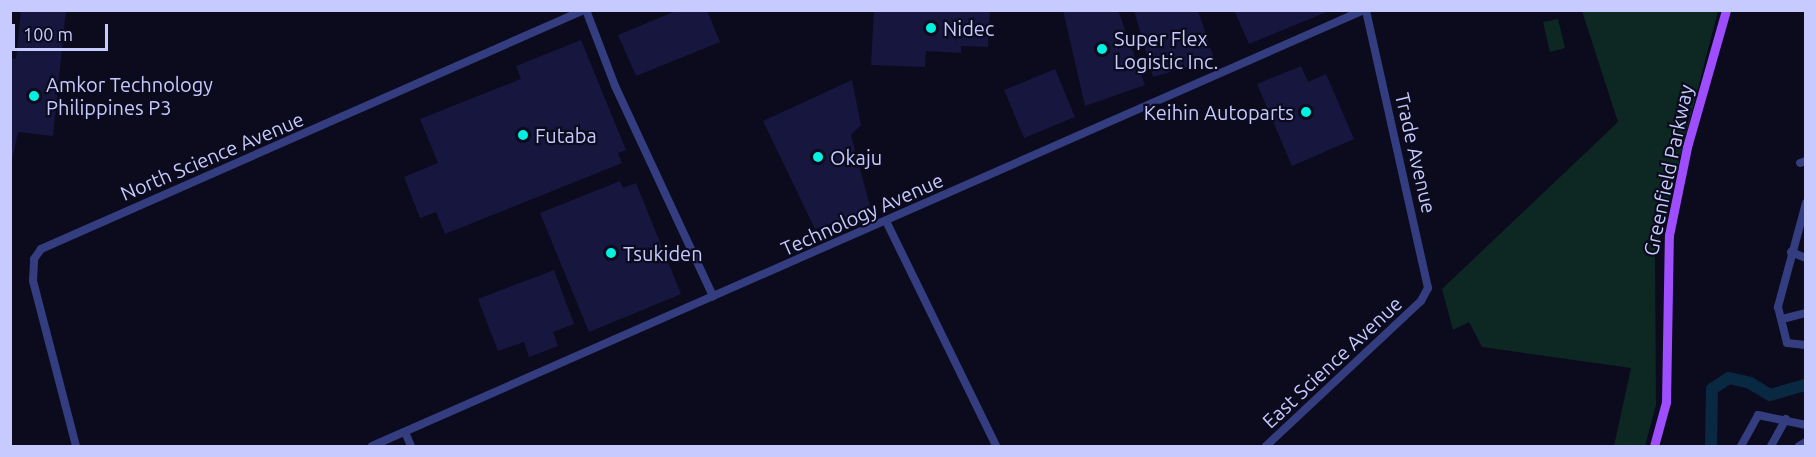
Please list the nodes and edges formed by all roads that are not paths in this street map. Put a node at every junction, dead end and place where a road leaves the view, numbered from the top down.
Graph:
1 (585, 10) edge
2 (1365, 10) edge
3 (1726, 10) edge
4 (1806, 203) edge
5 (886, 221) junction
6 (1791, 252) junction
7 (1806, 258) edge
8 (713, 296) junction
9 (1420, 301) joint
10 (1806, 313) edge
11 (1782, 319) junction
12 (1806, 345) edge
13 (1786, 419) junction
14 (1806, 424) edge
15 (405, 432) junction
16 (1806, 442) edge
17 (76, 447) edge
18 (372, 447) edge
19 (411, 447) edge
20 (996, 447) edge
21 (1266, 447) edge
22 (1653, 447) edge
23 (1741, 447) edge
24 (1771, 447) edge
25 (1799, 447) edge

1 - 8 street
1 - 17 street, North Science Avenue
2 - 5 street, Technology Avenue
2 - 9 street, Trade Avenue
3 - 22 main road, Greenfield Parkway
4 - 6 street
5 - 8 street, Technology Avenue
5 - 20 street
6 - 7 street
6 - 11 street
8 - 15 street, Technology Avenue
9 - 21 street, East Science Avenue
10 - 11 street
11 - 12 street
13 - 14 street
13 - 23 street
13 - 24 street
15 - 18 street, Technology Avenue
15 - 19 street
16 - 25 street

